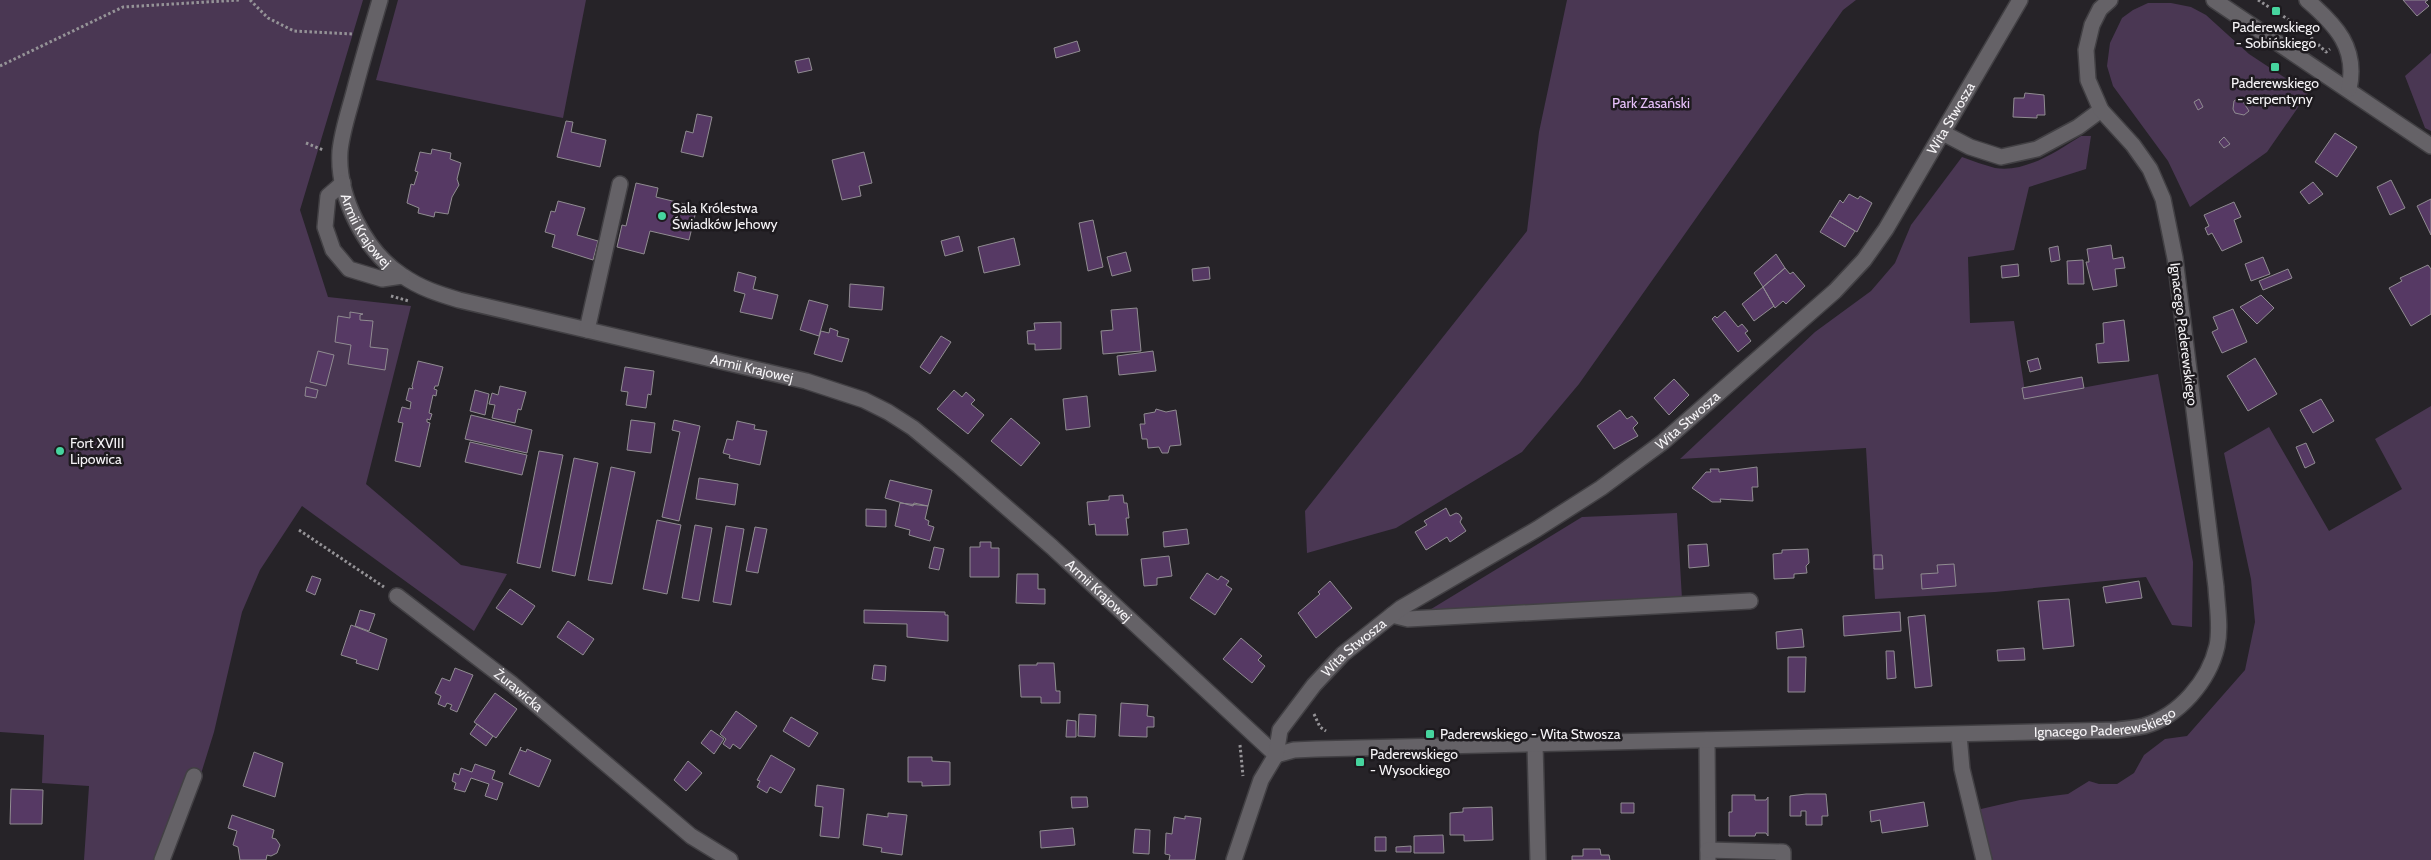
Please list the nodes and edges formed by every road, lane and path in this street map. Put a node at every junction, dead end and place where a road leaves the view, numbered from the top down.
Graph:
1 (240, 0) edge
2 (250, 0) edge
3 (380, 0) edge
4 (2020, 0) edge
5 (2110, 0) edge
6 (2214, 0) edge
7 (2258, 0) edge
8 (2307, 0) edge
9 (370, 35) junction
10 (2343, 40) junction
11 (0, 66) edge
12 (2349, 89) junction
13 (2101, 110) junction
14 (1943, 133) junction
15 (306, 143) dead end
16 (2431, 146) edge
17 (340, 152) junction
18 (343, 183) junction
19 (620, 184) dead end
20 (402, 276) junction
21 (388, 296) dead end
22 (415, 302) dead end
23 (587, 330) junction
24 (299, 530) dead end
25 (397, 596) joint
26 (1750, 601) dead end
27 (1392, 615) junction
28 (1314, 709) dead end
29 (1334, 734) dead end
30 (1959, 734) junction
31 (1237, 738) dead end
32 (1707, 740) junction
33 (1536, 744) junction
34 (1276, 755) junction
35 (194, 776) dead end
36 (1243, 780) dead end
37 (1708, 855) edge
38 (162, 860) edge
39 (730, 860) edge
40 (1234, 860) edge
41 (1538, 860) edge
42 (1783, 860) edge
43 (1984, 860) edge

1 - 11 path
2 - 9 path
3 - 9 street, Armii Krajowej
4 - 14 street, Wita Stwosza
5 - 13 street, Ignacego Paderewskiego
6 - 12 street
7 - 10 path
8 - 10 street
9 - 17 street, Armii Krajowej
10 - 12 street
12 - 16 street
13 - 14 street
13 - 30 street, Ignacego Paderewskiego
14 - 27 street, Wita Stwosza
15 - 17 path
17 - 18 street, Armii Krajowej
18 - 20 street, Armii Krajowej
18 - 20 street
19 - 23 street
20 - 23 street, Armii Krajowej
21 - 22 path
23 - 34 street, Armii Krajowej
24 - 25 path
25 - 39 street, Żurawicka
26 - 27 street
27 - 34 street, Wita Stwosza
28 - 29 path
30 - 32 street, Ignacego Paderewskiego
30 - 43 street
31 - 36 path
32 - 33 street, Ignacego Paderewskiego
32 - 37 street
33 - 34 street, Ignacego Paderewskiego
33 - 41 street
34 - 40 street
35 - 38 street
37 - 42 street

